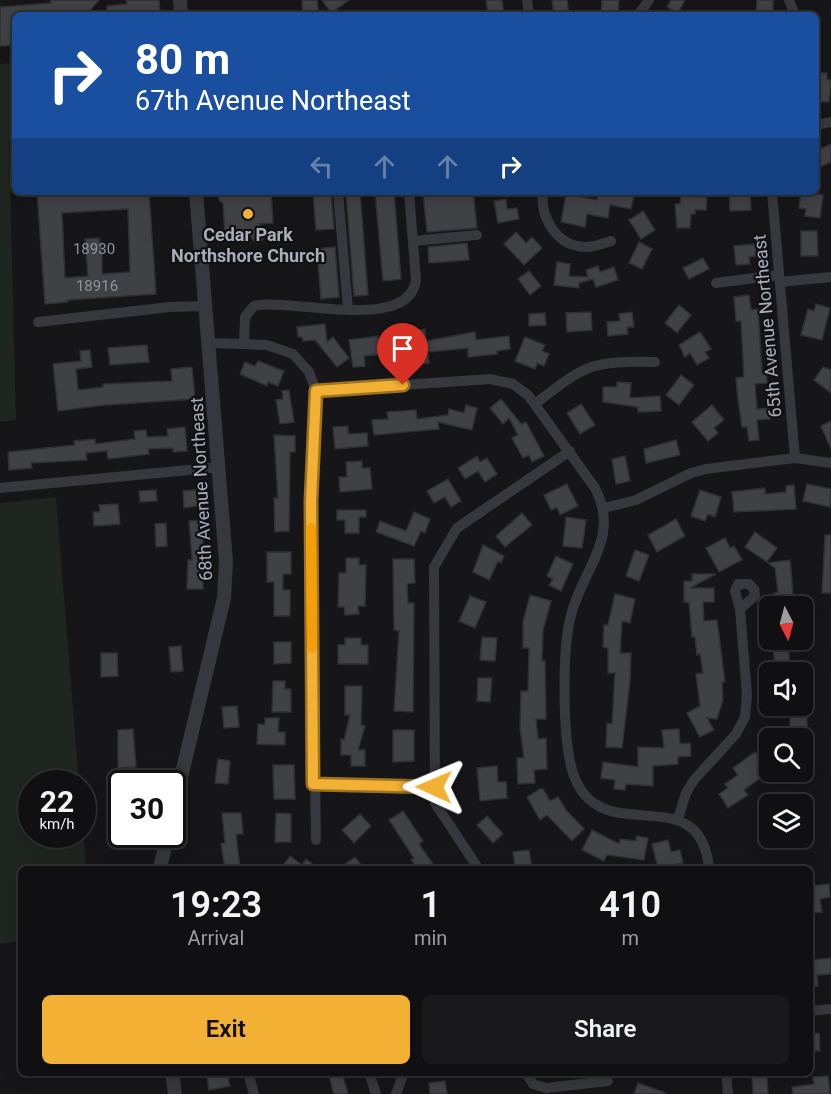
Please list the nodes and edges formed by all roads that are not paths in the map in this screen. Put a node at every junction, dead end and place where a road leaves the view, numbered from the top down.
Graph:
1 (196, 195) edge
2 (338, 195) edge
3 (409, 195) edge
4 (543, 195) edge
5 (772, 195) edge
6 (477, 235) dead end
7 (413, 241) junction
8 (611, 241) dead end
9 (831, 277) edge
10 (780, 278) junction
11 (716, 284) dead end
12 (206, 306) junction
13 (348, 309) junction
14 (38, 322) dead end
15 (209, 343) junction
16 (244, 343) junction
17 (655, 362) dead end
18 (316, 391) junction
19 (536, 403) junction
20 (570, 451) junction
21 (795, 458) junction
22 (831, 463) edge
23 (220, 467) junction
24 (0, 488) edge
25 (604, 508) junction
26 (740, 609) dead end
27 (183, 770) edge
28 (313, 784) junction
29 (434, 787) junction
30 (678, 819) junction
31 (316, 840) dead end
32 (165, 848) edge
33 (160, 866) edge
34 (477, 866) edge
35 (708, 866) edge
36 (831, 1009) edge
37 (813, 1011) edge
38 (172, 1076) edge
39 (249, 1076) edge
40 (370, 1076) edge
41 (403, 1076) edge
42 (528, 1076) edge
43 (726, 1076) edge
44 (608, 1081) dead end
45 (175, 1094) edge
46 (254, 1094) edge
47 (376, 1094) edge
48 (396, 1094) edge
49 (728, 1094) edge

1 - 12 street, 68th Avenue Northeast
2 - 13 street
3 - 7 street
4 - 8 street
5 - 10 street, 65th Avenue Northeast
6 - 7 street
7 - 13 street
9 - 10 street
10 - 11 street
10 - 21 street, 65th Avenue Northeast
12 - 14 street
12 - 15 street, 68th Avenue Northeast
13 - 16 street
15 - 16 street
15 - 23 street, 68th Avenue Northeast
16 - 18 street
17 - 19 street
18 - 19 street
18 - 28 street
19 - 20 street
20 - 25 street
20 - 29 street
21 - 22 street
21 - 25 street
23 - 24 street
23 - 27 street, 68th Avenue Northeast
25 - 30 street
26 - 30 street
28 - 29 street
28 - 31 street
29 - 34 street
30 - 35 street
32 - 33 street
36 - 37 street
38 - 45 street
39 - 46 street
40 - 47 street
41 - 48 street
42 - 44 street
43 - 49 street

